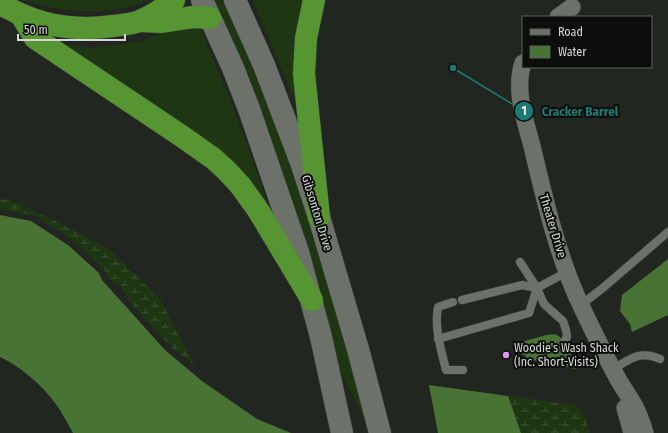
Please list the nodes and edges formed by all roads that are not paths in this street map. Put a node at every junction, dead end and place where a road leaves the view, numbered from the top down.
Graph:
1 (174, 0) edge
2 (235, 0) edge
3 (314, 0) edge
4 (0, 4) edge
5 (206, 9) edge
6 (21, 15) junction
7 (139, 21) junction
8 (522, 66) edge
9 (319, 217) junction
10 (668, 232) edge
11 (520, 262) dead end
12 (567, 272) junction
13 (537, 288) junction
14 (312, 300) junction
15 (462, 300) dead end
16 (453, 302) dead end
17 (581, 305) junction
18 (438, 338) junction
19 (552, 349) dead end
20 (660, 360) dead end
21 (463, 370) dead end
22 (616, 375) junction
23 (342, 433) edge
24 (380, 433) edge
25 (632, 433) edge
26 (645, 433) edge

1 - 7 highway
2 - 9 main road, Gibsonton Drive
3 - 9 highway
4 - 6 highway
5 - 7 highway
5 - 14 main road
6 - 7 highway
6 - 14 highway
8 - 12 street, Theater Drive
9 - 24 main road, Gibsonton Drive
10 - 17 lane
11 - 13 lane
12 - 13 lane
12 - 17 street, Theater Drive
13 - 15 lane
13 - 18 lane
13 - 19 lane
14 - 23 main road
16 - 18 lane
17 - 22 street, Theater Drive
18 - 21 lane
20 - 22 lane
22 - 25 street, Theater Drive
22 - 26 street, Theater Drive

